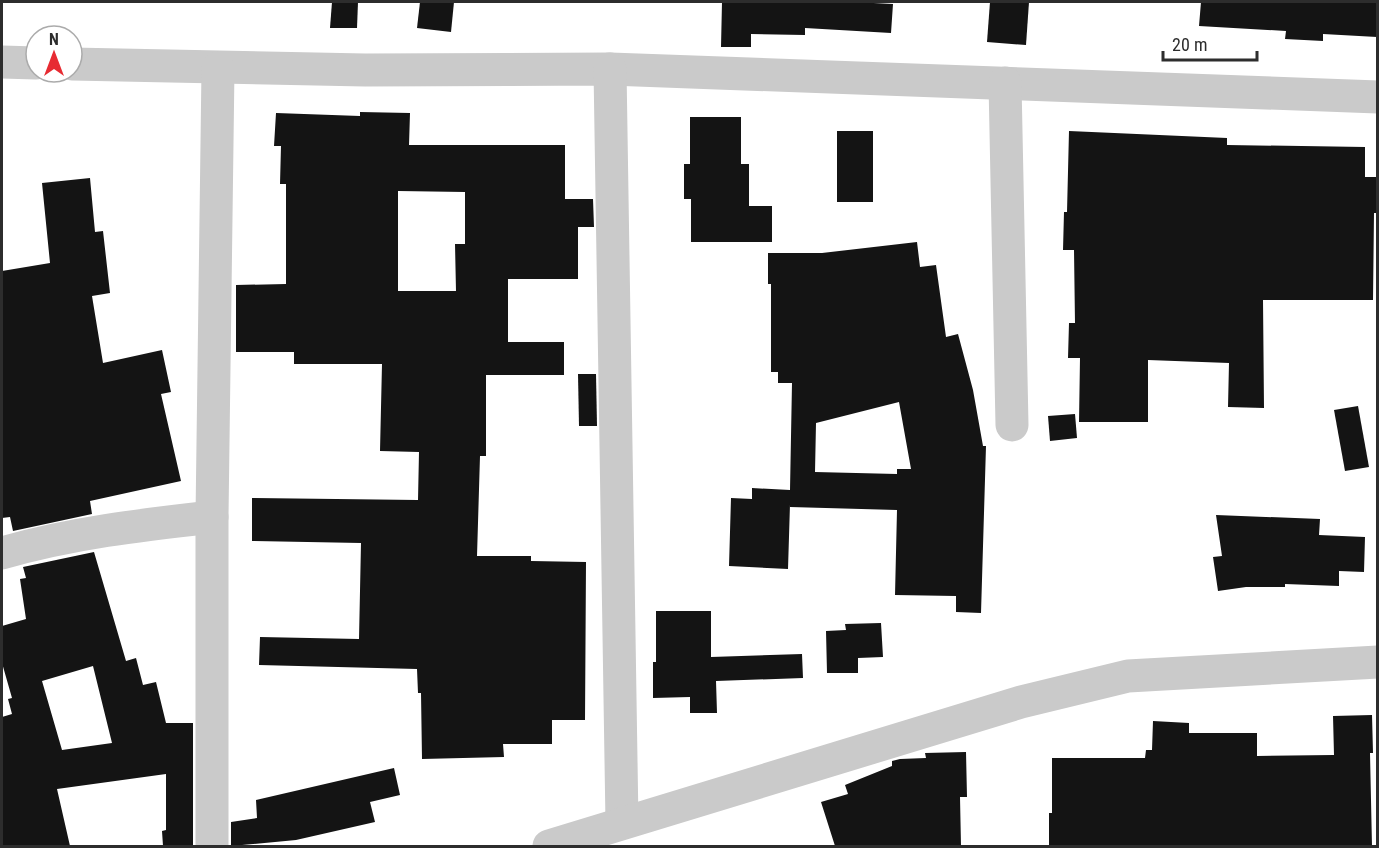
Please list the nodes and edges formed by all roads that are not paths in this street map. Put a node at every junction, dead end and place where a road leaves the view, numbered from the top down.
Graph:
1 (2, 62) edge
2 (24, 63) edge
3 (84, 64) edge
4 (218, 68) junction
5 (610, 69) junction
6 (1005, 83) junction
7 (1377, 97) edge
8 (1012, 425) dead end
9 (212, 517) junction
10 (2, 553) edge
11 (1377, 662) edge
12 (622, 823) junction
13 (212, 846) edge
14 (549, 846) edge

1 - 2 street
3 - 4 street
4 - 5 street
4 - 9 street
5 - 6 street
5 - 12 street
6 - 7 street
6 - 8 street
9 - 10 street
9 - 13 street
11 - 12 street
12 - 14 street

